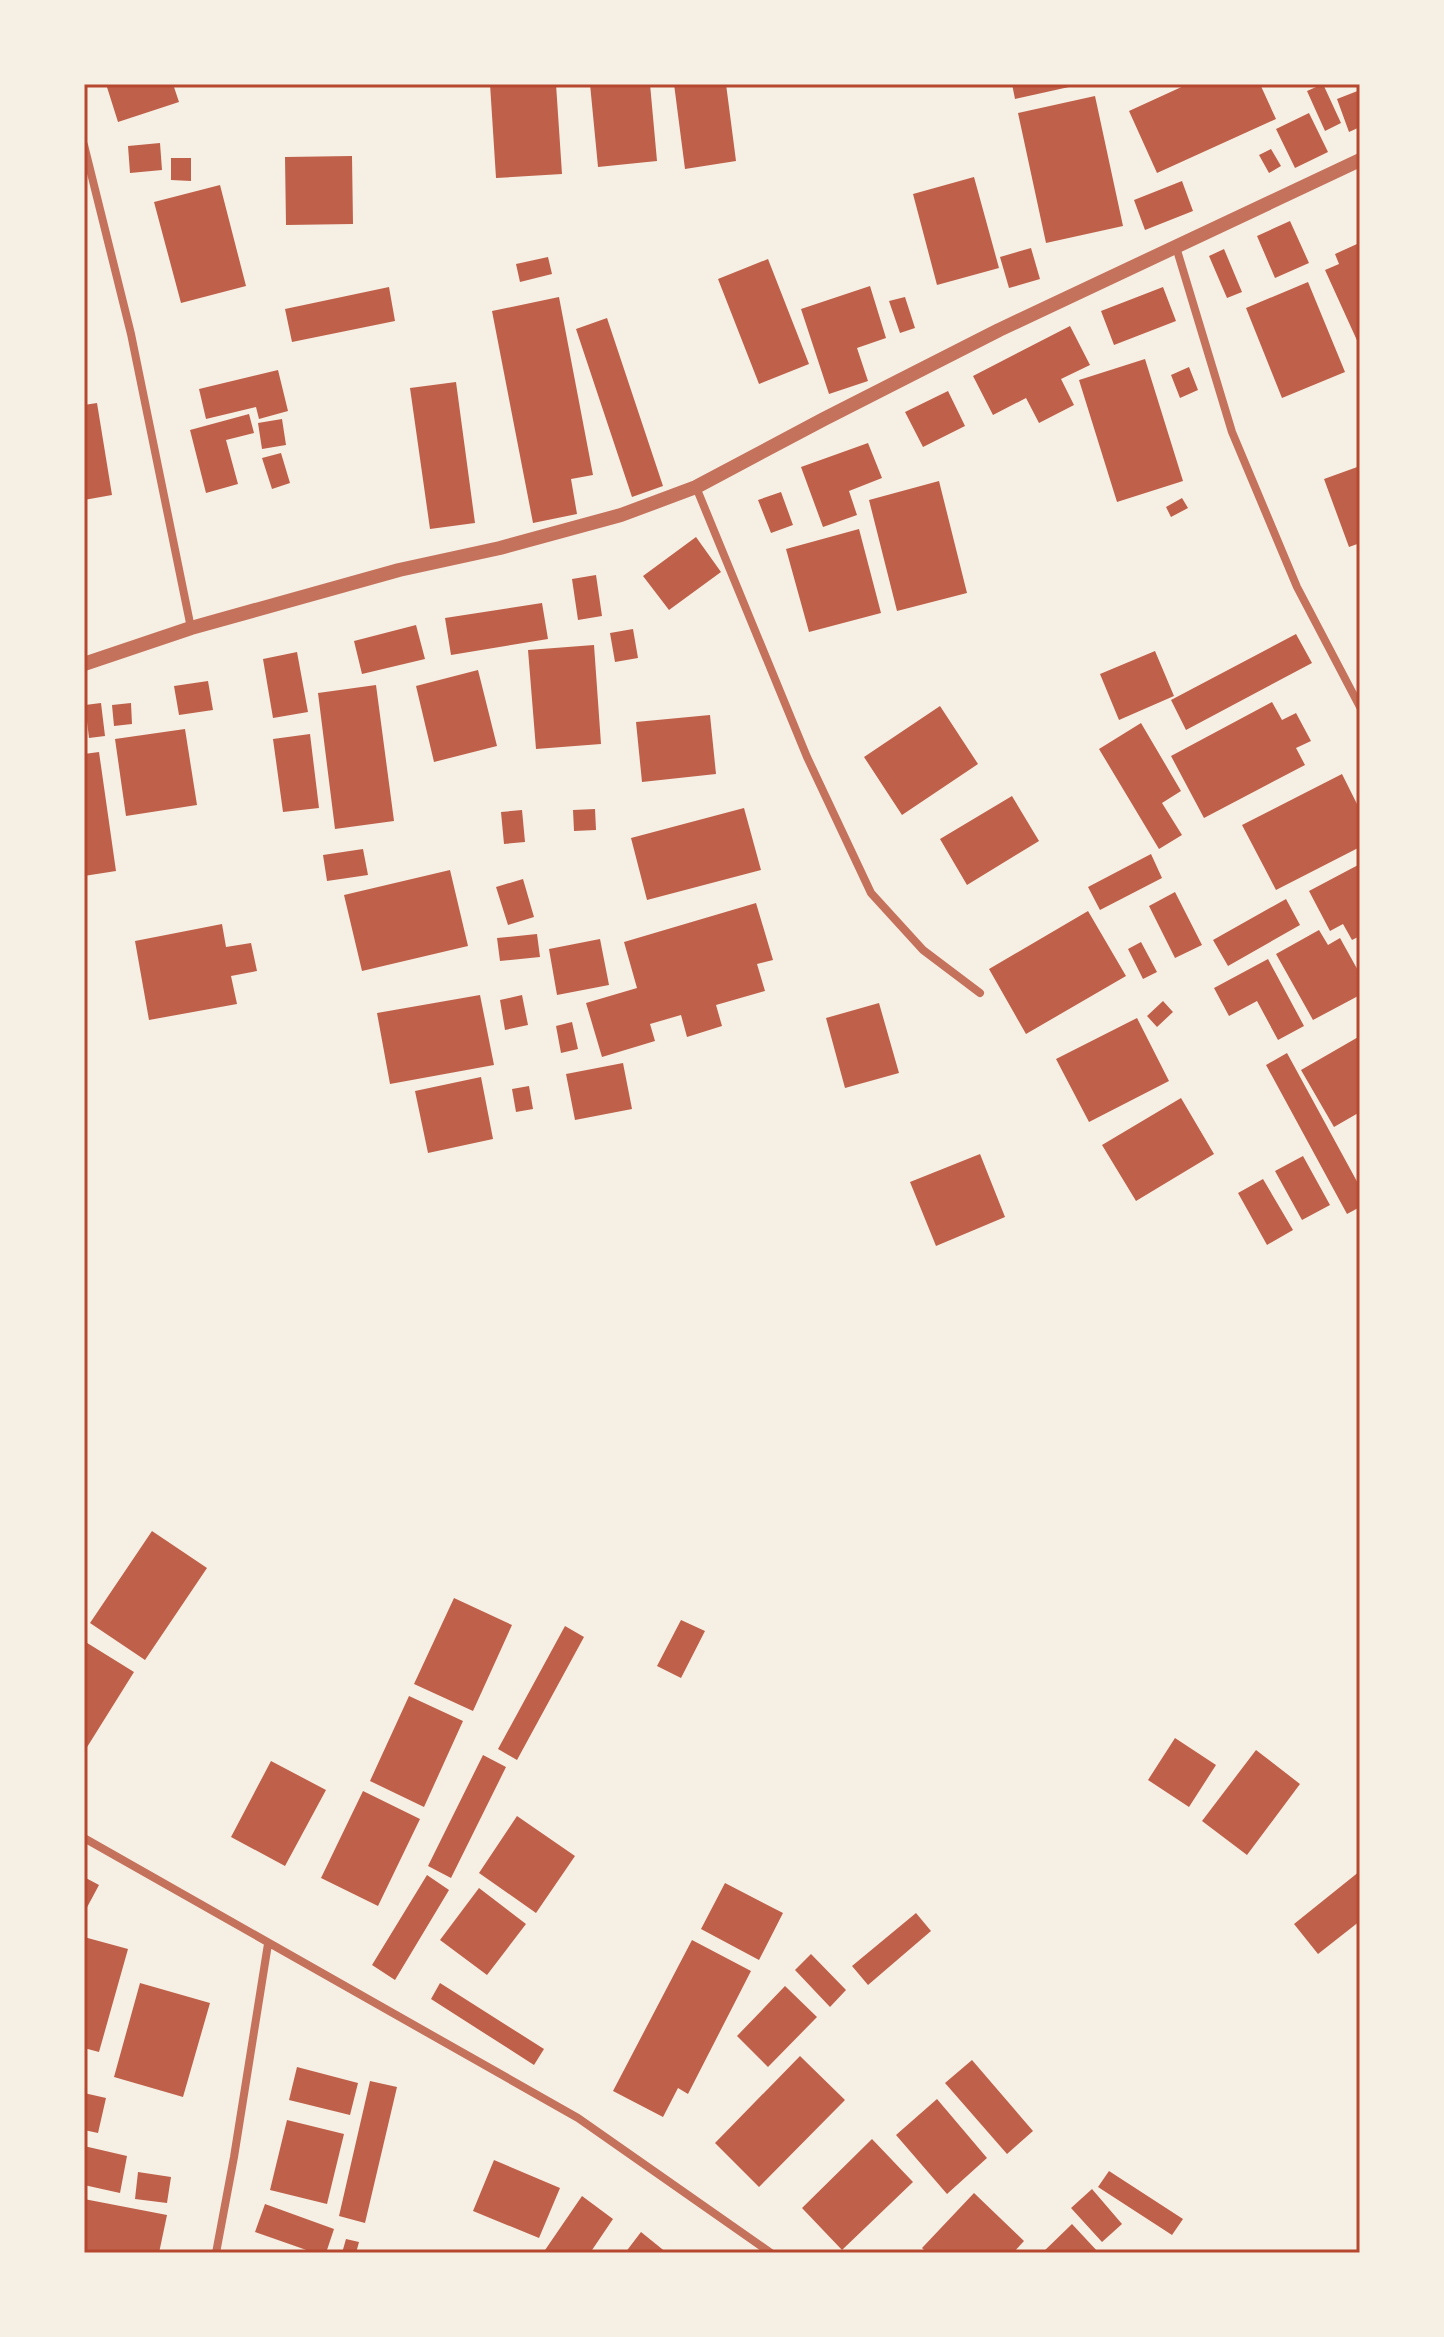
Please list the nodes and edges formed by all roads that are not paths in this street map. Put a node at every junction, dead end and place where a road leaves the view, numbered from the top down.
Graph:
1 (84, 145) edge
2 (1360, 160) edge
3 (1176, 247) junction
4 (696, 487) junction
5 (191, 628) junction
6 (84, 664) edge
7 (1360, 707) edge
8 (980, 993) dead end
9 (84, 1838) edge
10 (268, 1944) junction
11 (216, 2253) edge
12 (771, 2253) edge

1 - 5 street
2 - 3 street
3 - 4 street
3 - 7 street
4 - 5 street
4 - 8 street
5 - 6 street
9 - 10 street
10 - 11 street
10 - 12 street

